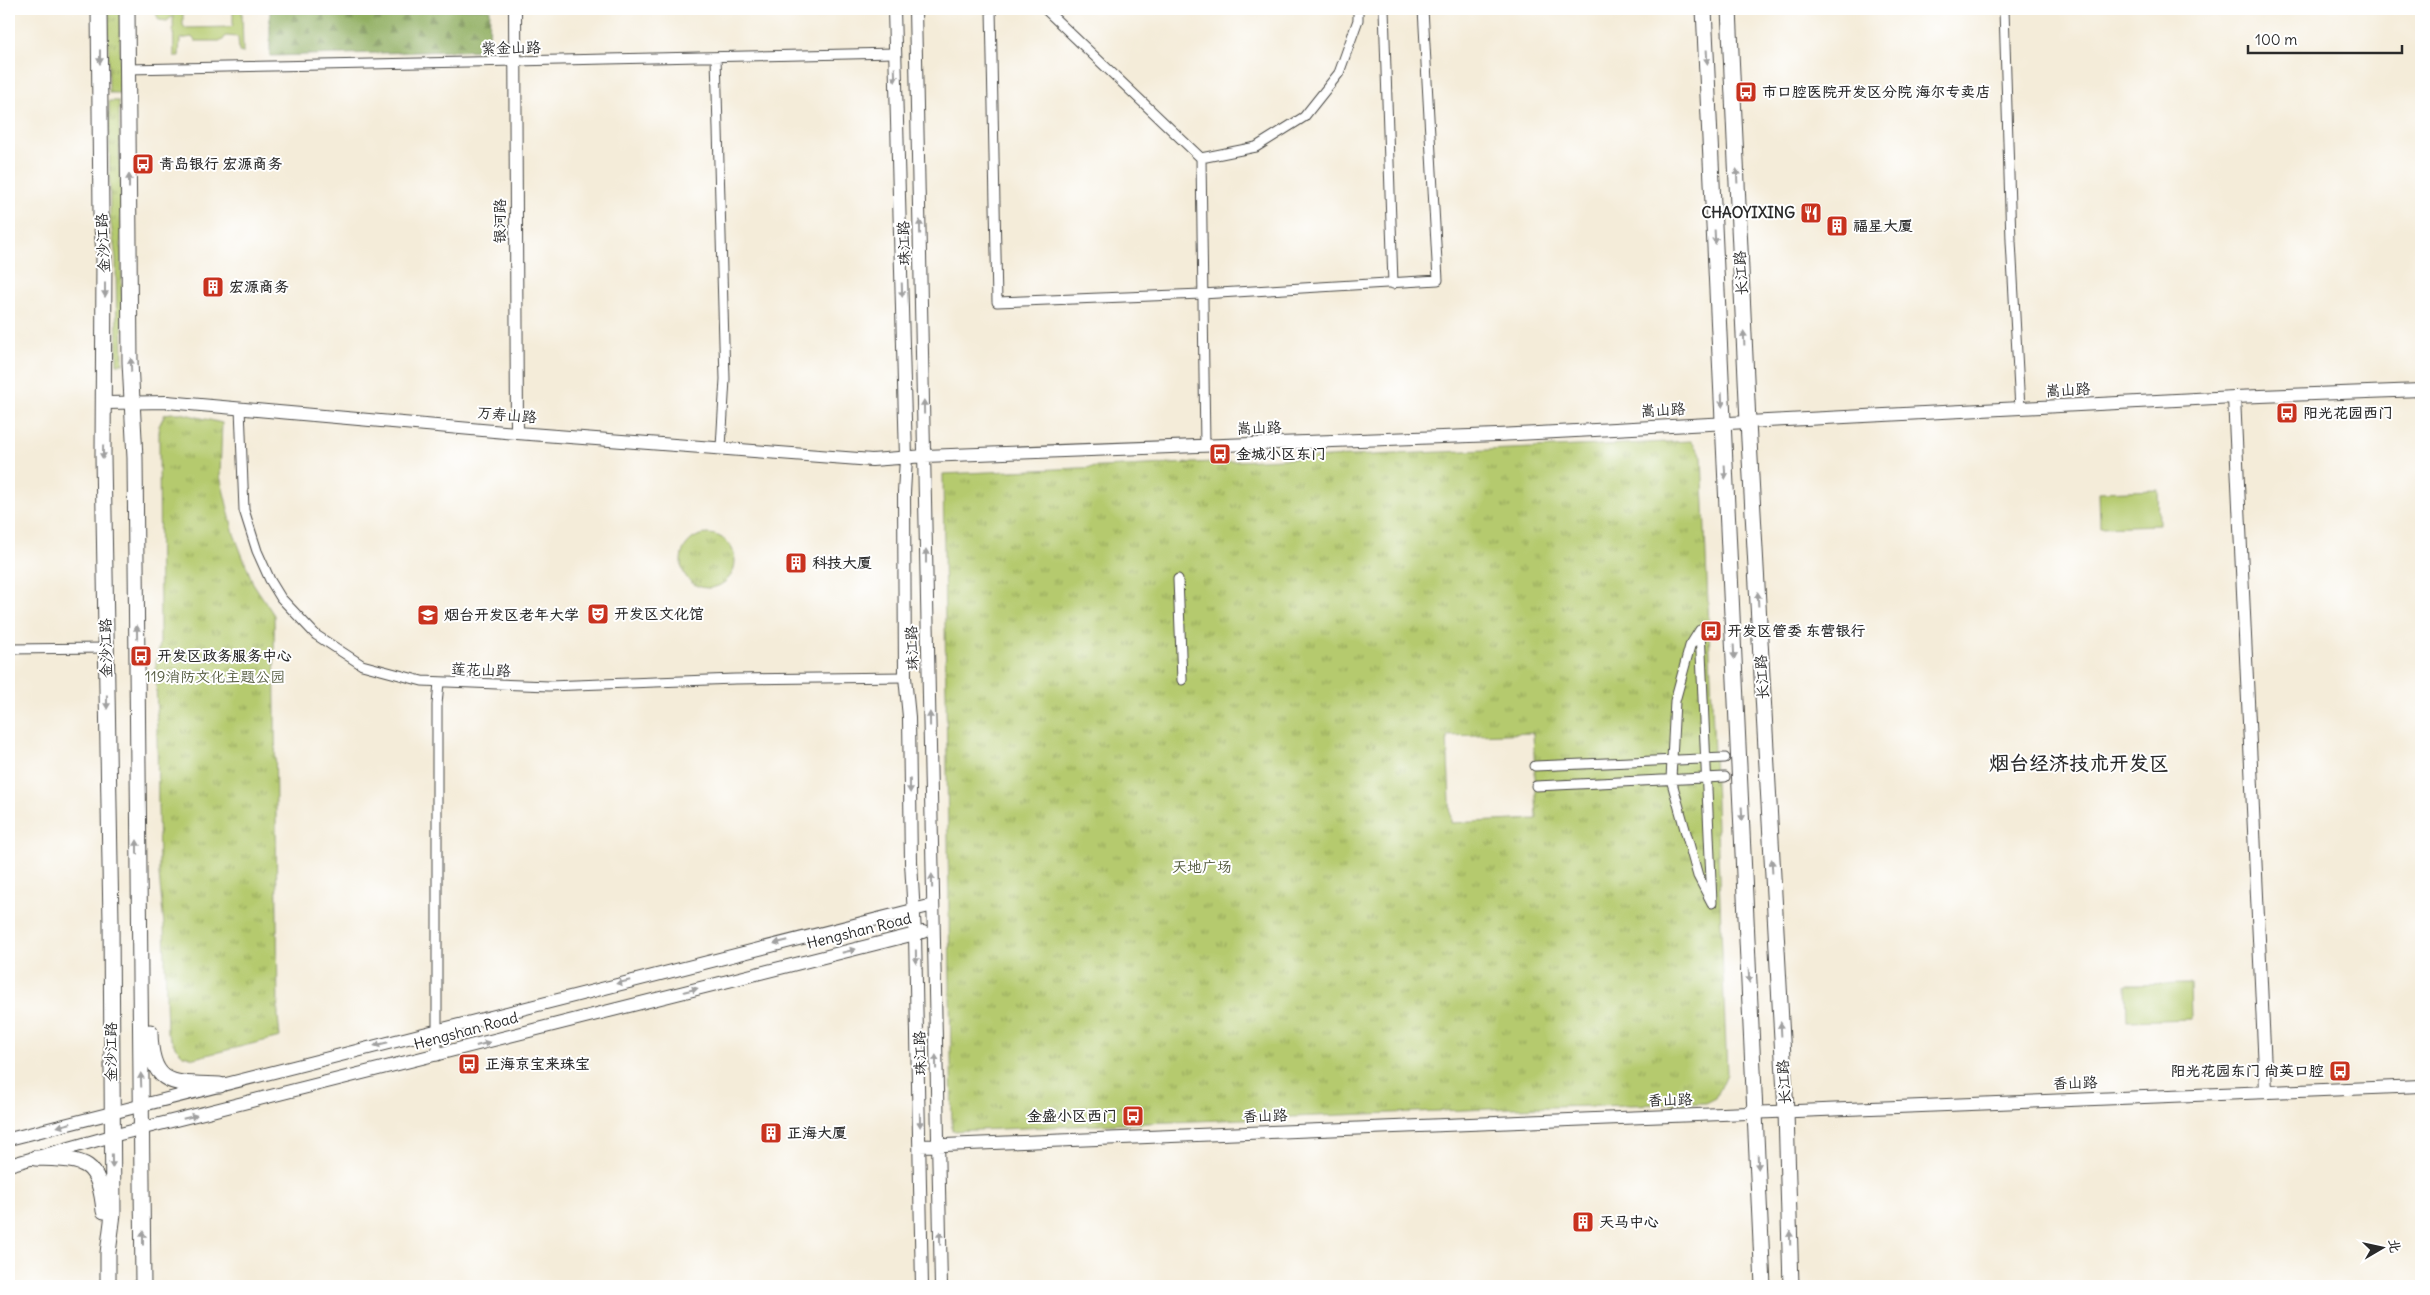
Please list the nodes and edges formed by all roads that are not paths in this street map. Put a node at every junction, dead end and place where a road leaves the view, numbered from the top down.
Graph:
1 (99, 9) edge
2 (127, 9) edge
3 (515, 9) edge
4 (894, 9) edge
5 (915, 9) edge
6 (991, 9) edge
7 (1045, 9) edge
8 (1358, 9) edge
9 (1384, 9) edge
10 (1423, 9) edge
11 (1704, 9) edge
12 (1729, 9) edge
13 (2004, 9) edge
14 (895, 53) junction
15 (716, 57) junction
16 (515, 62) junction
17 (128, 69) junction
18 (1201, 158) junction
19 (1393, 284) junction
20 (1202, 294) junction
21 (2421, 390) edge
22 (2234, 397) junction
23 (132, 401) junction
24 (105, 403) junction
25 (240, 408) junction
26 (2020, 409) junction
27 (1748, 422) junction
28 (1723, 423) junction
29 (517, 433) junction
30 (1205, 446) junction
31 (721, 447) junction
32 (926, 456) junction
33 (906, 458) junction
34 (1178, 579) dead end
35 (106, 648) junction
36 (9, 649) edge
37 (905, 677) junction
38 (1182, 680) dead end
39 (439, 682) junction
40 (1725, 758) dead end
41 (1670, 760) junction
42 (1535, 766) dead end
43 (1725, 777) dead end
44 (1671, 779) junction
45 (1536, 786) dead end
46 (137, 876) junction
47 (932, 905) junction
48 (913, 909) junction
49 (933, 930) junction
50 (915, 934) junction
51 (436, 1030) junction
52 (437, 1056) junction
53 (220, 1086) junction
54 (2421, 1086) edge
55 (2266, 1091) junction
56 (142, 1105) junction
57 (1786, 1112) junction
58 (111, 1113) junction
59 (1756, 1114) junction
60 (142, 1128) junction
61 (112, 1136) junction
62 (9, 1139) edge
63 (920, 1146) junction
64 (938, 1146) junction
65 (35, 1158) junction
66 (9, 1165) edge
67 (108, 1253) junction
68 (108, 1286) edge
69 (143, 1286) edge
70 (922, 1286) edge
71 (941, 1286) edge
72 (1763, 1286) edge
73 (1791, 1286) edge

1 -> 24 main road, 金沙江路
2 - 17 main road, 金沙江路
3 - 16 street, 银河路
4 - 14 street
32 -> 5 street, 珠江路
6 - 20 street
7 - 18 street
8 - 18 street
9 - 19 street
10 - 19 street
11 -> 28 main road, 长江路
27 -> 12 main road, 长江路
13 - 26 street
14 - 15 street, 紫金山路
14 -> 33 street
15 - 16 street, 紫金山路
15 - 31 street
16 - 17 street, 紫金山路
16 - 29 street, 银河路
23 -> 17 main road, 金沙江路
18 - 20 street
19 - 20 street
20 - 30 street
21 - 22 street, 嵩山路
22 - 26 street, 嵩山路
22 - 55 street
23 - 24 street, 万寿山路
23 - 25 street, 万寿山路
46 -> 23 main road, 金沙江路
24 -> 35 main road, 金沙江路
25 - 29 street, 万寿山路
25 - 39 street, 莲花山路
26 - 27 street, 嵩山路
27 - 28 street, 嵩山路
57 -> 27 main road, 长江路
28 - 30 street, 嵩山路
28 -> 59 main road, 长江路
29 - 31 street, 万寿山路
30 - 32 street, 嵩山路
31 - 33 street, 万寿山路
32 - 33 street, 嵩山路
47 -> 32 street, 珠江路
33 - 37 street
34 - 38 street
35 - 36 street
35 -> 58 main road, 金沙江路
37 - 39 street, 莲花山路
37 -> 48 street
39 - 51 street
40 - 41 street
41 - 42 street
41 - 44 street
41 - 44 street
43 - 44 street
44 - 45 street
46 - 53 main road
56 -> 46 main road, 金沙江路
47 - 48 street, Hengshan Road
47 - 49 street, 珠江路
48 - 50 street
48 -> 51 street, Hengshan Road
49 - 50 street, Hengshan Road
64 -> 49 street, 珠江路
52 -> 50 street, Hengshan Road
50 -> 63 street
51 - 52 street
51 -> 53 street, Hengshan Road
60 -> 52 street, Hengshan Road
53 - 56 street, Hengshan Road
54 - 55 street, 香山路
55 - 57 street, 香山路
56 - 58 street, Hengshan Road
56 - 60 main road, 金沙江路
57 - 59 street, 香山路
73 -> 57 main road, 长江路
58 - 61 main road, 金沙江路
58 -> 62 street, Hengshan Road
59 - 64 street, 香山路
59 -> 72 main road, 长江路
60 - 61 street, Hengshan Road
69 -> 60 main road, 金沙江路
61 - 65 street, Hengshan Road
61 -> 67 main road, 金沙江路
63 - 64 street, 香山路
63 - 70 street
71 -> 64 street, 珠江路
65 - 66 street, Hengshan Road
65 - 67 main road
67 - 68 main road, 金沙江路

